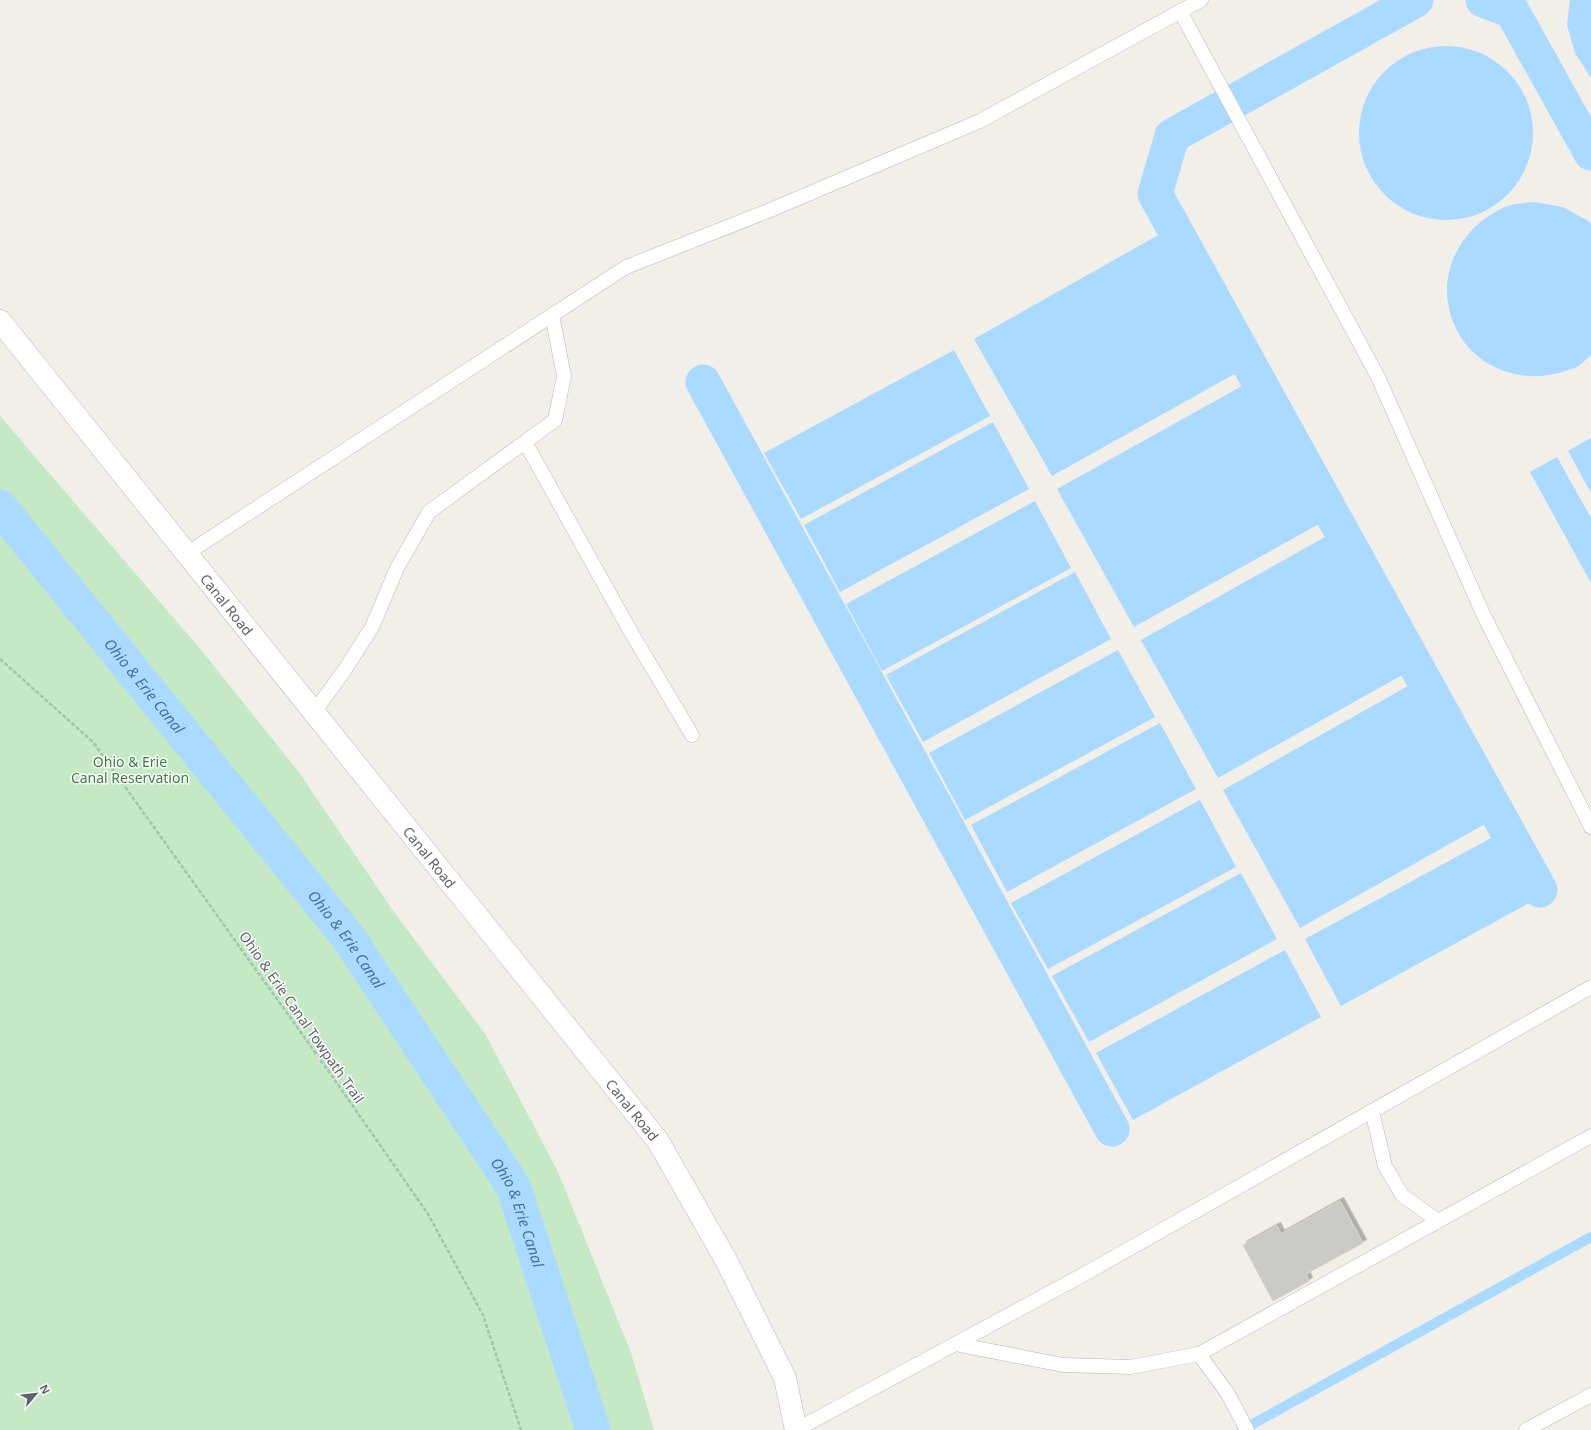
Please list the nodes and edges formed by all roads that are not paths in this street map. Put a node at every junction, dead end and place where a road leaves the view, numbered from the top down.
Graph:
1 (1201, 0) edge
2 (1180, 11) junction
3 (552, 315) junction
4 (0, 321) edge
5 (525, 442) junction
6 (186, 554) junction
7 (314, 712) junction
8 (692, 735) dead end
9 (1591, 827) edge
10 (1591, 987) edge
11 (1372, 1112) junction
12 (1591, 1136) edge
13 (1438, 1221) junction
14 (955, 1344) junction
15 (1199, 1354) junction
16 (1591, 1395) edge
17 (796, 1430) edge
18 (1247, 1430) edge
19 (1526, 1430) edge

1 - 2 lane
2 - 3 lane
2 - 9 lane
3 - 5 lane
3 - 6 lane
4 - 6 street, Canal Road
5 - 7 lane
5 - 8 lane
6 - 7 street, Canal Road
7 - 17 street, Canal Road
10 - 11 lane
11 - 13 lane
11 - 14 lane
12 - 13 lane
13 - 15 lane
14 - 15 lane
14 - 17 lane
15 - 18 lane
16 - 19 lane

